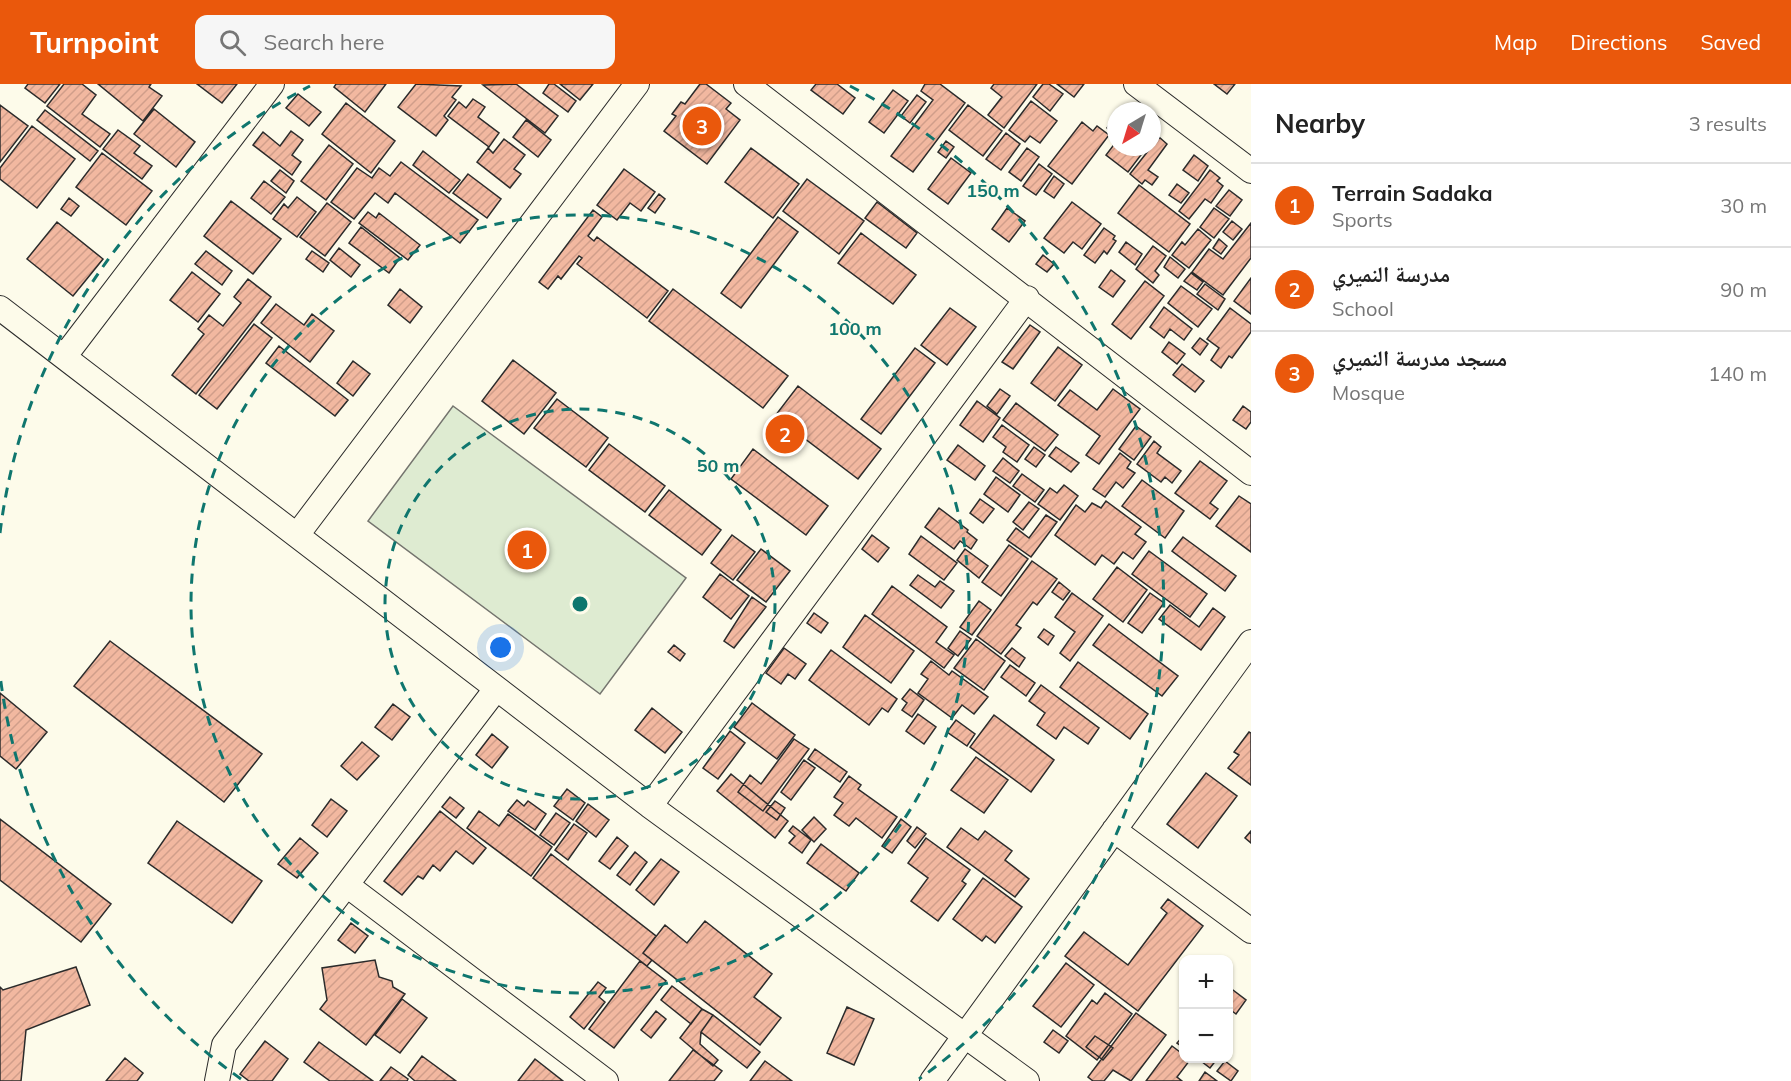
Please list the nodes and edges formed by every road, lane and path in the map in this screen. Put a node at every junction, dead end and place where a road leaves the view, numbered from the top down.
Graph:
1 (272, 84) edge
2 (637, 84) edge
3 (746, 84) edge
4 (1136, 84) edge
5 (1251, 171) edge
6 (1027, 298) junction
7 (0, 308) edge
8 (64, 357) junction
9 (1251, 472) edge
10 (297, 535) junction
11 (1251, 642) edge
12 (496, 689) junction
13 (650, 806) junction
14 (1114, 830) junction
15 (348, 886) junction
16 (1251, 931) edge
17 (964, 1037) junction
18 (217, 1081) edge
19 (606, 1081) edge
20 (932, 1081) edge
21 (1027, 1081) edge

1 - 8 street
2 - 10 street
3 - 6 street
4 - 5 street
6 - 9 street
6 - 13 street
7 - 8 street
8 - 10 street
10 - 12 street
11 - 14 street
12 - 13 street
12 - 15 street
13 - 17 street
14 - 16 street
14 - 17 street
15 - 18 street
15 - 19 street
17 - 20 street
17 - 21 street

